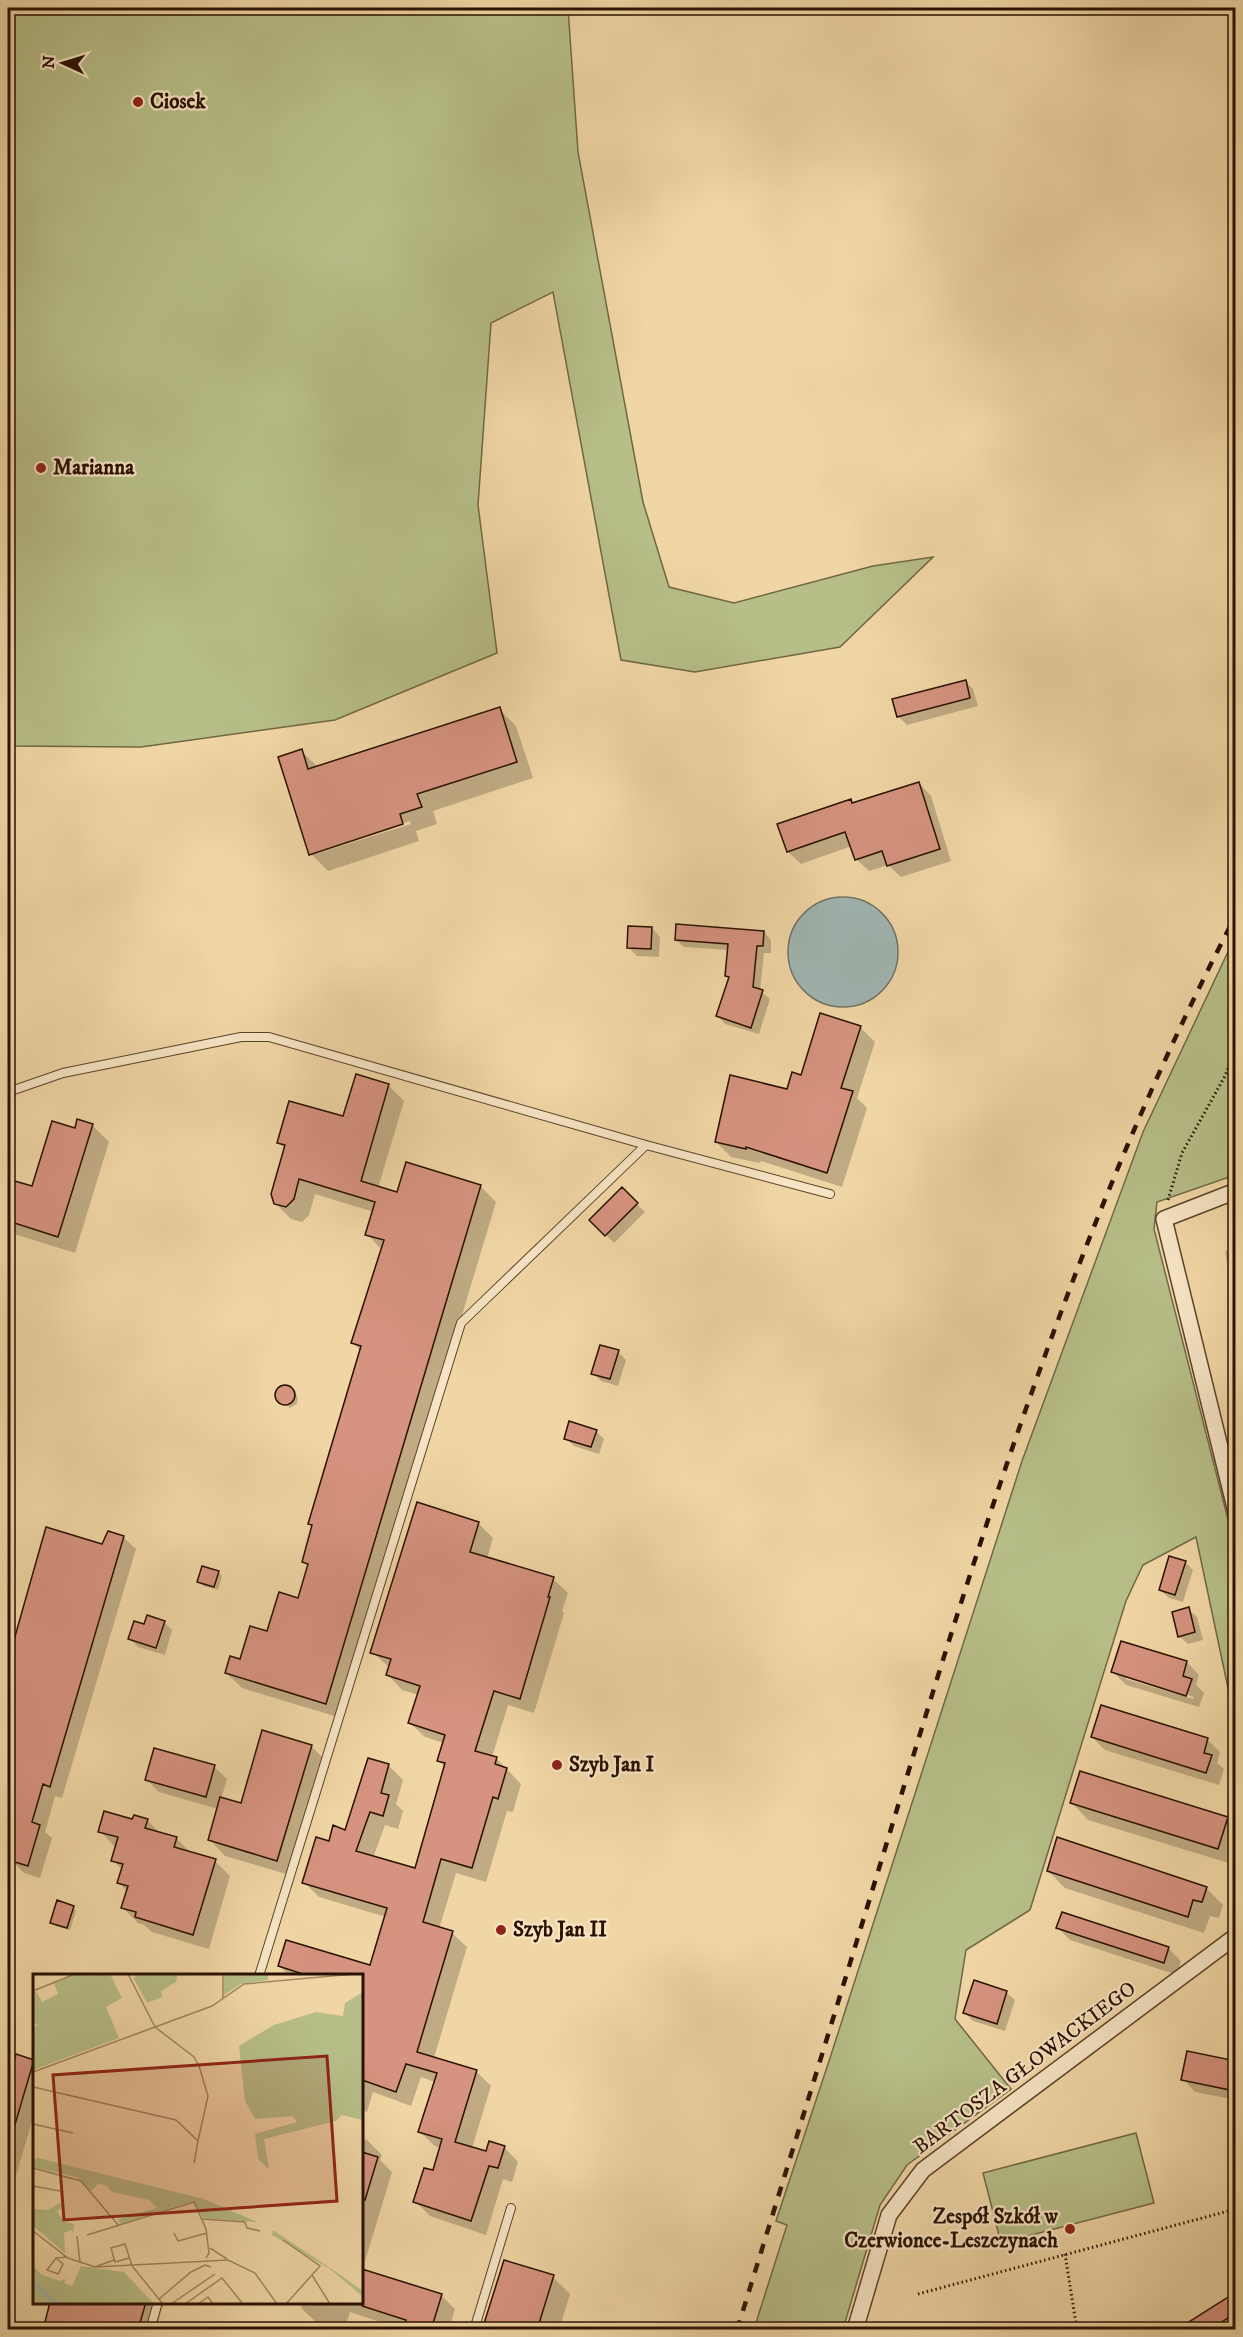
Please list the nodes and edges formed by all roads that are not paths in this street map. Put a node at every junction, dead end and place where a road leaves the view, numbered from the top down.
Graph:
1 (8, 1092) edge
2 (646, 1145) junction
3 (1236, 1191) edge
4 (830, 1194) dead end
5 (1236, 1512) edge
6 (1236, 1936) edge
7 (261, 1974) edge
8 (511, 2208) dead end
9 (157, 2304) edge
10 (150, 2330) edge
11 (474, 2330) edge
12 (855, 2330) edge

1 - 2 lane
2 - 4 lane
2 - 7 lane
3 - 5 street
6 - 12 street, BARTOSZA GŁOWACKIEGO
8 - 11 lane
9 - 10 lane

